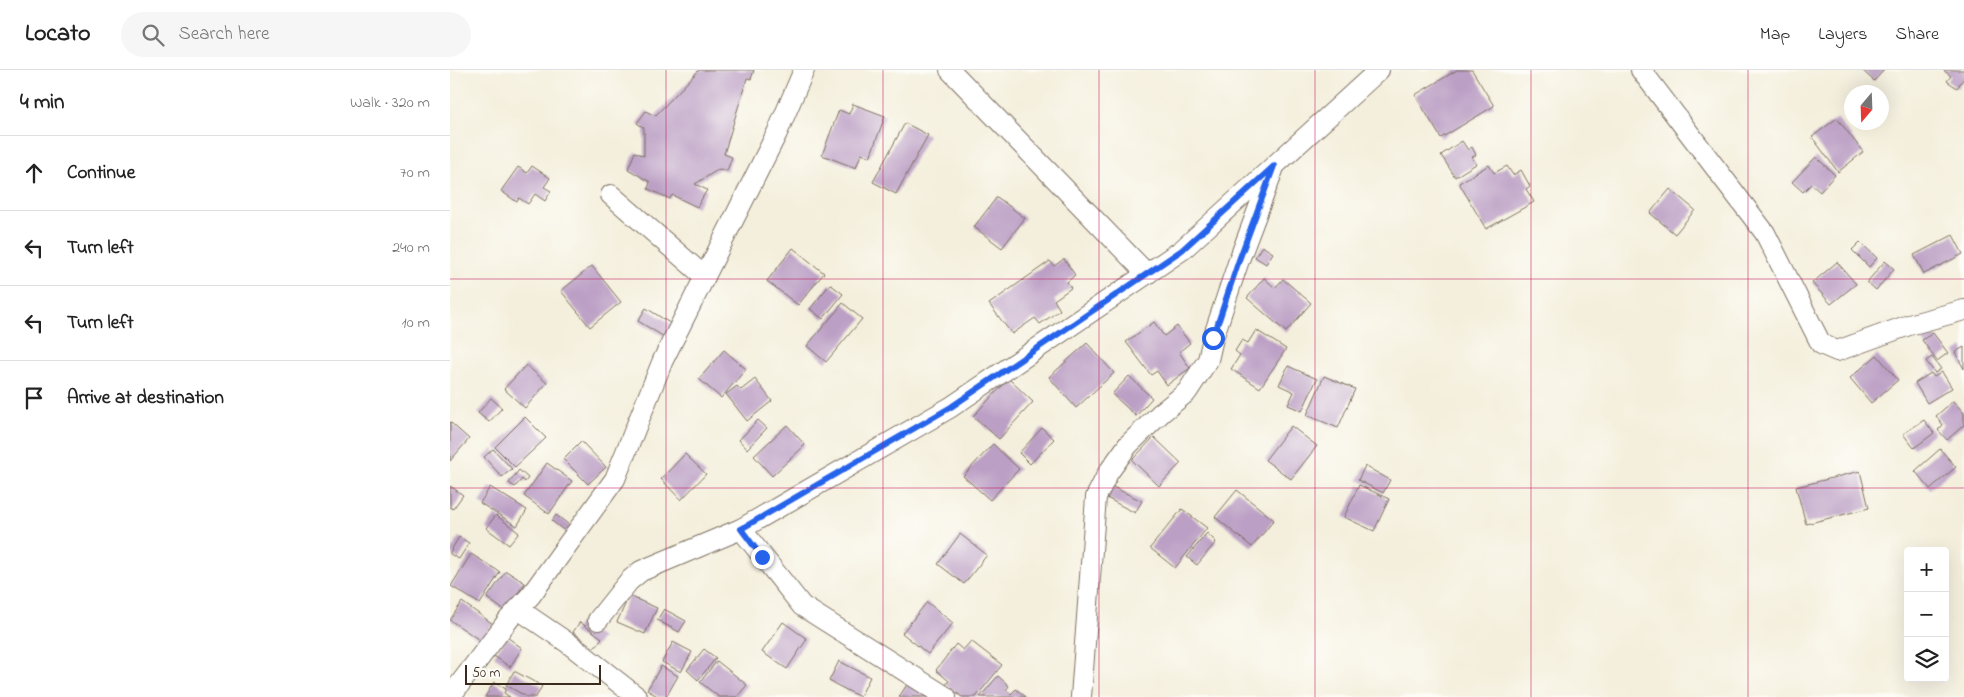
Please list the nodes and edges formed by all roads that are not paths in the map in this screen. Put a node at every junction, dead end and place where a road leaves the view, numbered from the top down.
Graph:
1 (804, 70) edge
2 (950, 70) edge
3 (1379, 70) edge
4 (1641, 70) edge
5 (1274, 166) junction
6 (610, 195) dead end
7 (1147, 274) junction
8 (704, 277) junction
9 (1964, 310) edge
10 (741, 529) junction
11 (518, 608) junction
12 (598, 620) dead end
13 (450, 697) edge
14 (637, 697) edge
15 (946, 697) edge
16 (1081, 697) edge

1 - 8 street
2 - 7 street
3 - 5 street
4 - 9 street
5 - 7 street
5 - 16 street
6 - 8 street
7 - 10 street
8 - 11 street
10 - 12 street
10 - 15 street
11 - 13 street
11 - 14 street

